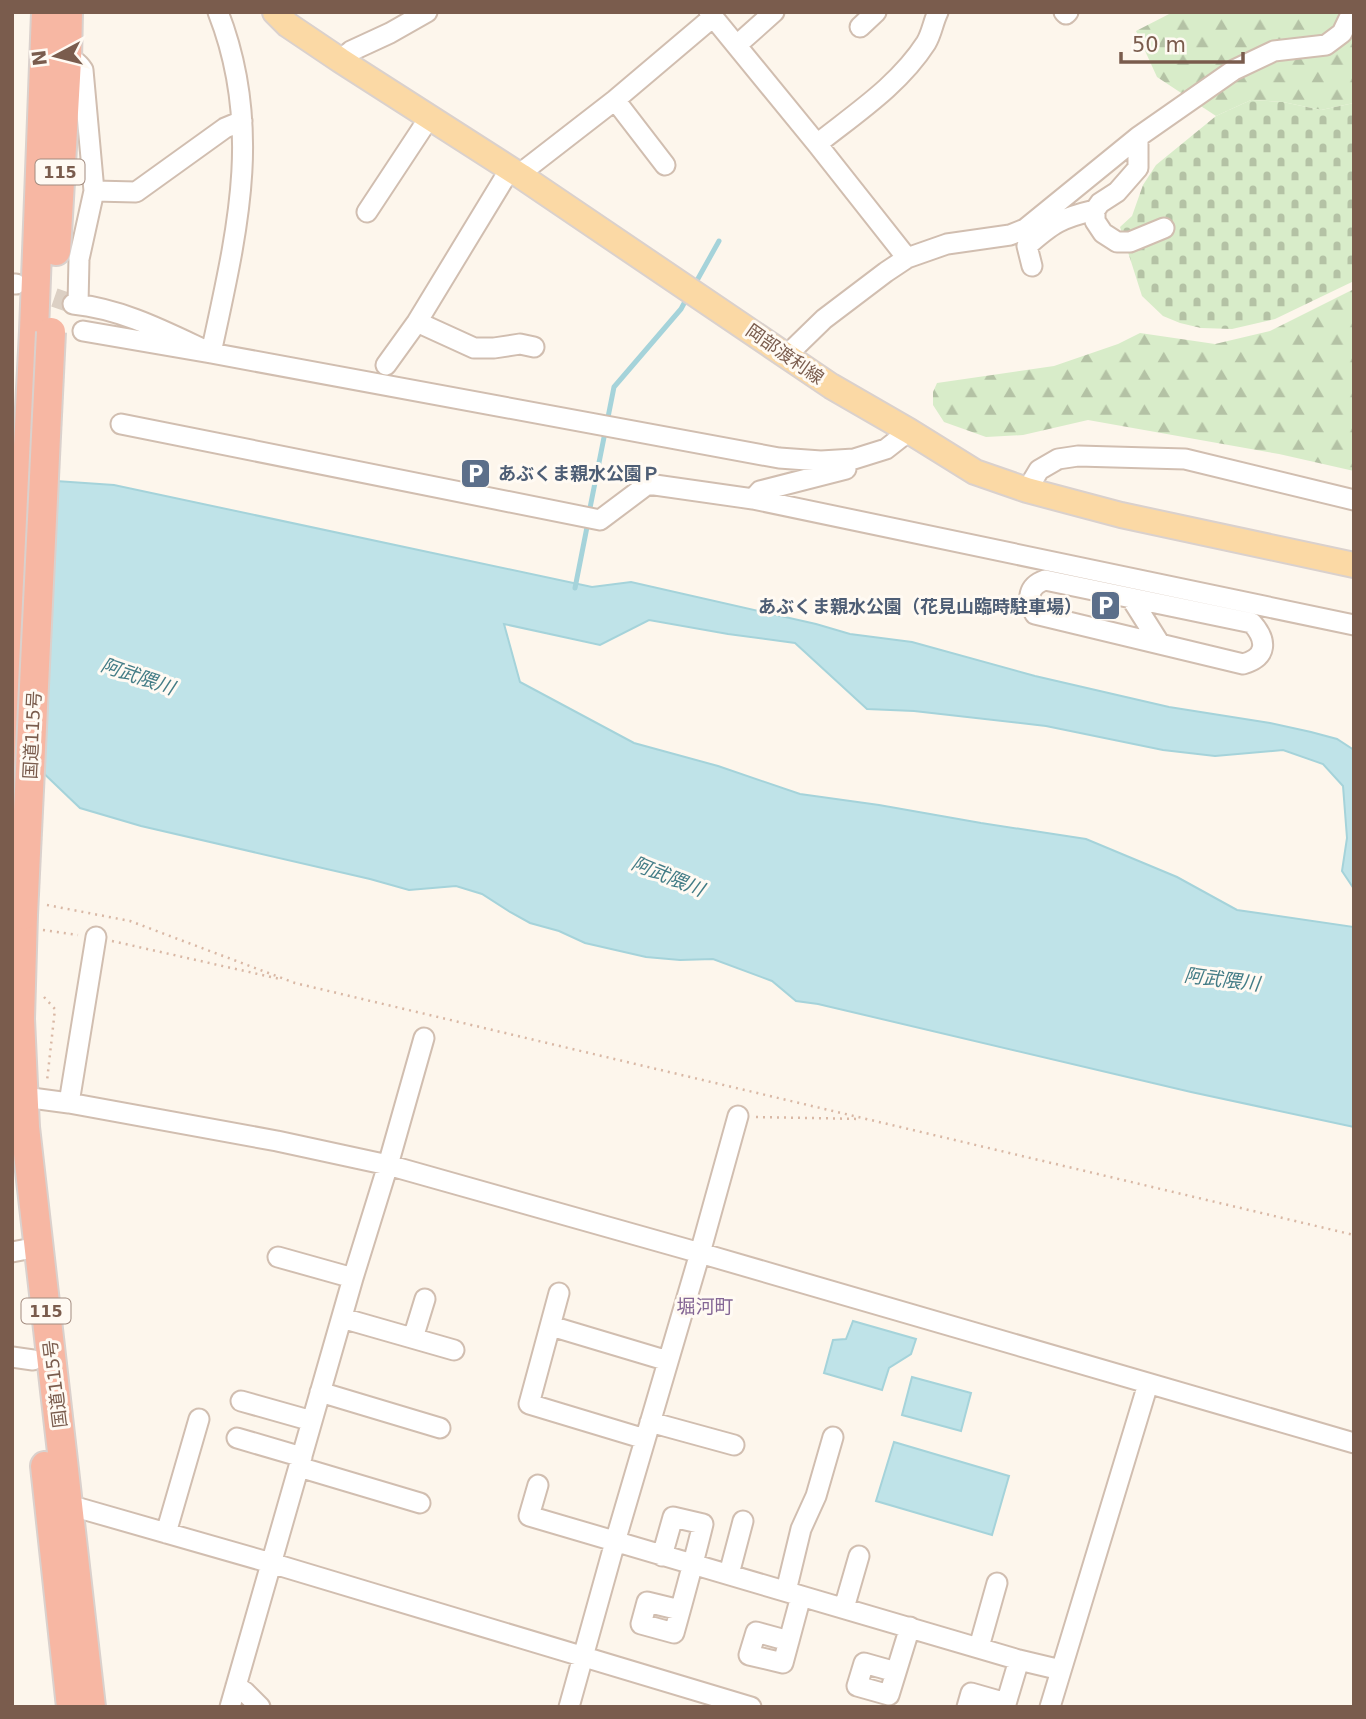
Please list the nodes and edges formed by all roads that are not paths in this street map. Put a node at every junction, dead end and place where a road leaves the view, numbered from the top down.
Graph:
1 (46, 12) edge
2 (68, 12) edge
3 (218, 12) edge
4 (275, 12) edge
5 (427, 12) edge
6 (774, 12) edge
7 (876, 12) edge
8 (938, 12) edge
9 (1352, 12) edge
10 (711, 15) edge
11 (860, 27) dead end
12 (737, 45) junction
13 (67, 60) junction
14 (340, 60) junction
15 (615, 100) junction
16 (429, 118) junction
17 (242, 121) junction
18 (1138, 137) junction
19 (817, 144) junction
20 (666, 165) dead end
21 (516, 173) junction
22 (94, 191) junction
23 (1095, 210) junction
24 (367, 212) dead end
25 (1164, 228) dead end
26 (907, 258) junction
27 (1032, 266) dead end
28 (417, 322) junction
29 (83, 331) dead end
30 (42, 332) junction
31 (534, 347) dead end
32 (211, 353) junction
33 (787, 355) junction
34 (386, 365) dead end
35 (121, 424) dead end
36 (909, 431) junction
37 (886, 449) junction
38 (1027, 490) junction
39 (753, 499) junction
40 (1354, 500) edge
41 (1354, 565) edge
42 (1131, 598) junction
43 (1170, 606) junction
44 (1146, 622) junction
45 (1354, 625) edge
46 (1127, 636) junction
47 (1160, 644) junction
48 (12, 755) edge
49 (96, 937) road end
50 (424, 1038) dead end
51 (34, 1099) junction
52 (69, 1103) junction
53 (738, 1116) road end
54 (388, 1165) junction
55 (12, 1178) edge
56 (24, 1250) edge
57 (700, 1253) junction
58 (278, 1257) dead end
59 (353, 1278) junction
60 (559, 1293) dead end
61 (425, 1299) dead end
62 (342, 1318) junction
63 (551, 1326) junction
64 (413, 1338) junction
65 (454, 1350) dead end
66 (23, 1358) edge
67 (668, 1361) junction
68 (1147, 1384) junction
69 (320, 1392) junction
70 (241, 1401) dead end
71 (199, 1419) dead end
72 (312, 1421) junction
73 (440, 1428) dead end
74 (648, 1430) junction
75 (833, 1437) dead end
76 (237, 1438) dead end
77 (1354, 1443) edge
78 (734, 1445) dead end
79 (300, 1462) junction
80 (538, 1485) dead end
81 (420, 1503) dead end
82 (59, 1507) junction
83 (743, 1521) dead end
84 (166, 1533) junction
85 (615, 1542) junction
86 (663, 1556) junction
87 (859, 1556) dead end
88 (271, 1563) junction
89 (693, 1565) junction
90 (729, 1574) junction
91 (997, 1583) dead end
92 (793, 1593) junction
93 (844, 1608) junction
94 (680, 1610) dead end
95 (910, 1627) junction
96 (789, 1641) dead end
97 (979, 1647) junction
98 (584, 1657) junction
99 (1019, 1660) junction
100 (1061, 1670) junction
101 (895, 1672) dead end
102 (236, 1686) junction
103 (708, 1701) edge
104 (1005, 1705) edge
105 (71, 1707) edge
106 (91, 1707) edge
107 (230, 1707) edge
108 (260, 1707) edge
109 (569, 1707) edge
110 (751, 1707) edge
111 (967, 1707) edge
112 (1050, 1707) edge

1 - 30 highway, 国道115号 / 115
2 - 13 highway, 国道115号 / 115
3 - 17 street
4 - 14 main road, 岡部渡利線
5 - 14 street
6 - 12 street
7 - 11 street
8 - 19 street
9 - 18 street
10 - 12 street
10 - 15 street
12 - 19 street
13 - 22 street
13 - 30 highway, 国道115号 / 115
14 - 16 main road, 岡部渡利線
15 - 20 street
15 - 21 street
16 - 21 main road, 岡部渡利線
16 - 24 street
17 - 22 street
17 - 32 street
18 - 23 street
18 - 26 street
19 - 26 street
21 - 28 street
21 - 33 main road, 岡部渡利線
22 - 32 street
23 - 25 street
23 - 27 street
26 - 33 street
28 - 31 street
28 - 34 street
29 - 32 street
30 - 48 highway, 国道115号 / 115
30 - 51 highway, 国道115号 / 115, bridge
32 - 37 street
33 - 36 main road, 岡部渡利線
35 - 39 street
36 - 37 street
36 - 38 main road, 岡部渡利線
37 - 39 street
38 - 40 street
38 - 41 main road, 岡部渡利線
39 - 45 street
42 - 43 street
42 - 44 street
42 - 46 street
43 - 44 street
43 - 47 street
44 - 46 street
44 - 47 street
46 - 47 street
49 - 52 street
50 - 54 street
51 - 52 street
51 - 56 highway, 国道115号 / 115
52 - 54 street
53 - 57 street
54 - 57 street
54 - 59 street
55 - 56 highway, 国道115号 / 115
56 - 66 highway, 国道115号 / 115
56 - 82 highway, 国道115号 / 115
57 - 67 street
57 - 68 street
58 - 59 street
59 - 62 street
60 - 63 street
61 - 64 street
62 - 64 street
62 - 69 street
63 - 67 street
63 - 74 street
64 - 65 street
66 - 82 highway, 国道115号 / 115
67 - 74 street
68 - 77 street
68 - 100 street
69 - 72 street
69 - 73 street
70 - 72 street
71 - 84 street
72 - 79 street
74 - 78 street
74 - 85 street
75 - 92 street
76 - 79 street
79 - 81 street
79 - 88 street
80 - 85 street
82 - 84 street
82 - 105 highway, 国道115号 / 115
82 - 106 highway, 国道115号 / 115
83 - 90 street
84 - 88 street
85 - 86 street
85 - 98 street
86 - 89 street
86 - 89 street
87 - 93 street
88 - 98 street
88 - 102 street
89 - 90 street
89 - 94 street
90 - 92 street
91 - 97 street
92 - 93 street
92 - 96 street
93 - 95 street
95 - 97 street
95 - 101 street
97 - 99 street
98 - 103 street
98 - 109 street
99 - 100 street
99 - 104 street
100 - 112 street
102 - 107 street
102 - 108 street
103 - 110 street
104 - 111 street

